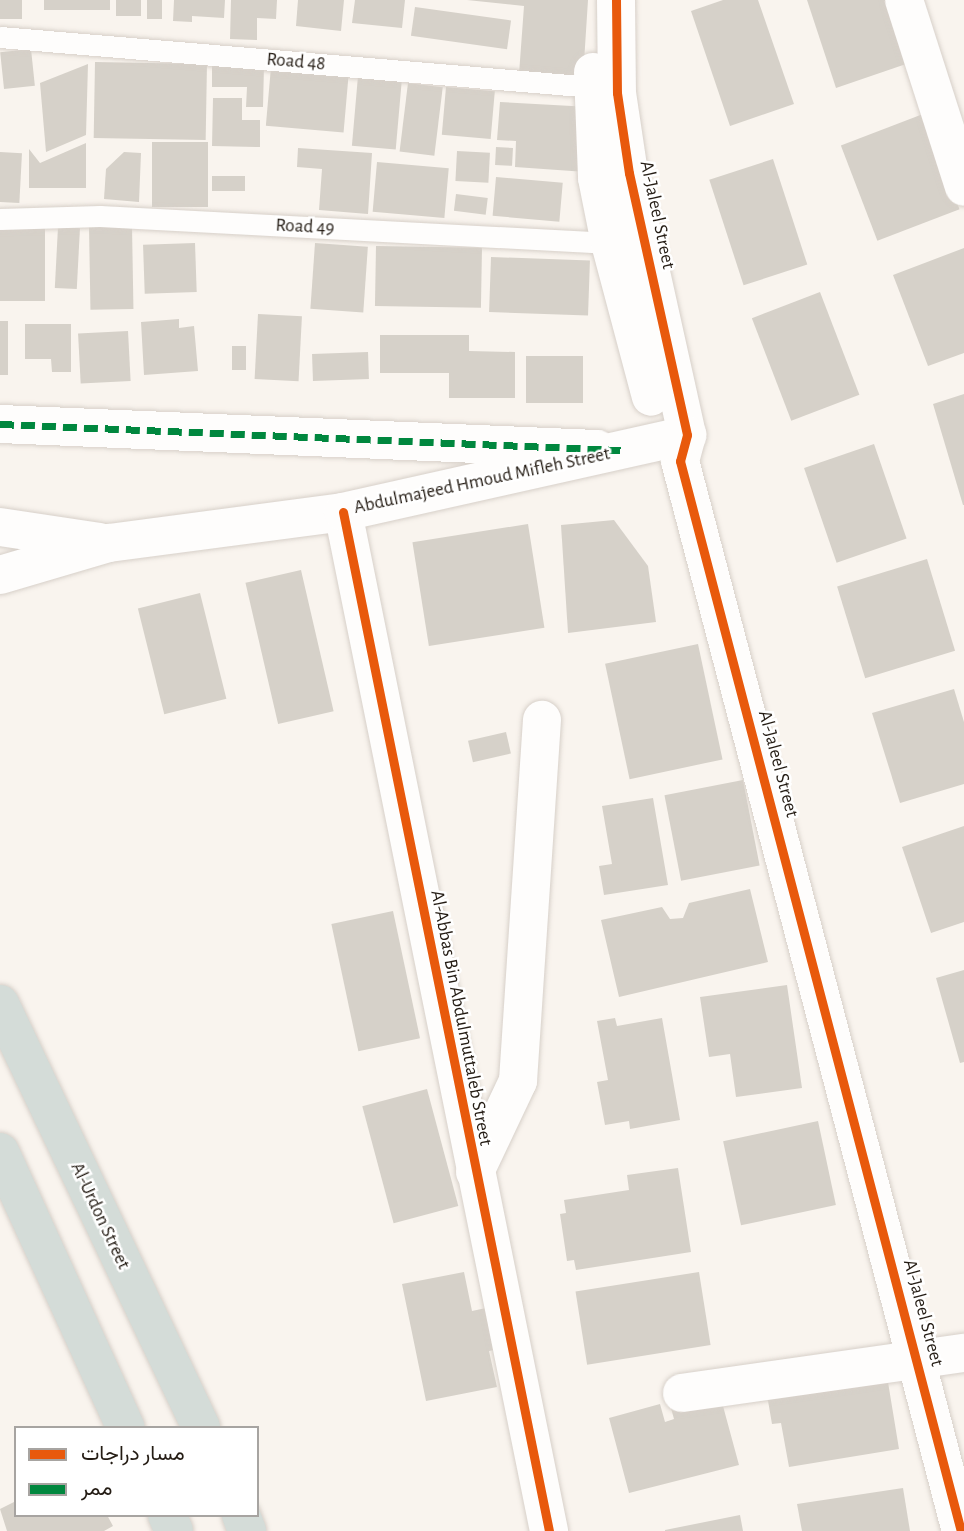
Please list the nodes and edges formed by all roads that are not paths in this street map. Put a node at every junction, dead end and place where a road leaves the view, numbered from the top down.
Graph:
1 (594, 0) edge
2 (616, 0) edge
3 (904, 0) edge
4 (0, 37) edge
5 (593, 88) junction
6 (964, 187) edge
7 (0, 219) edge
8 (610, 243) junction
9 (0, 424) edge
10 (676, 445) junction
11 (620, 450) junction
12 (343, 512) junction
13 (0, 527) edge
14 (108, 544) junction
15 (0, 575) edge
16 (542, 720) dead end
17 (0, 1004) edge
18 (0, 1152) edge
19 (475, 1172) junction
20 (964, 1353) edge
21 (918, 1361) junction
22 (681, 1393) dead end
23 (126, 1426) edge
24 (200, 1426) edge
25 (549, 1531) edge
26 (961, 1531) edge

1 - 5 street, Al-Jaleel Street
2 - 10 street, Al-Jaleel Street
3 - 6 street
4 - 5 lane, Road 48
5 - 8 street, Al-Jaleel Street
7 - 8 lane, Road 49
8 - 10 street, Al-Jaleel Street
9 - 11 street
10 - 11 street, Abdulmajeed Hmoud Mifleh Street
10 - 21 street, Al-Jaleel Street
11 - 12 street, Abdulmajeed Hmoud Mifleh Street
12 - 14 street, Abdulmajeed Hmoud Mifleh Street
12 - 19 street, Al-Abbas Bin Abdulmuttaleb Street
13 - 14 street, Abdulmajeed Hmoud Mifleh Street
14 - 15 street, Abdulmajeed Hmoud Mifleh Street
16 - 19 street
17 - 24 highway, Al-Urdon Street
18 - 23 highway
19 - 25 street, Al-Abbas Bin Abdulmuttaleb Street
20 - 21 street
21 - 22 street
21 - 26 street, Al-Jaleel Street

